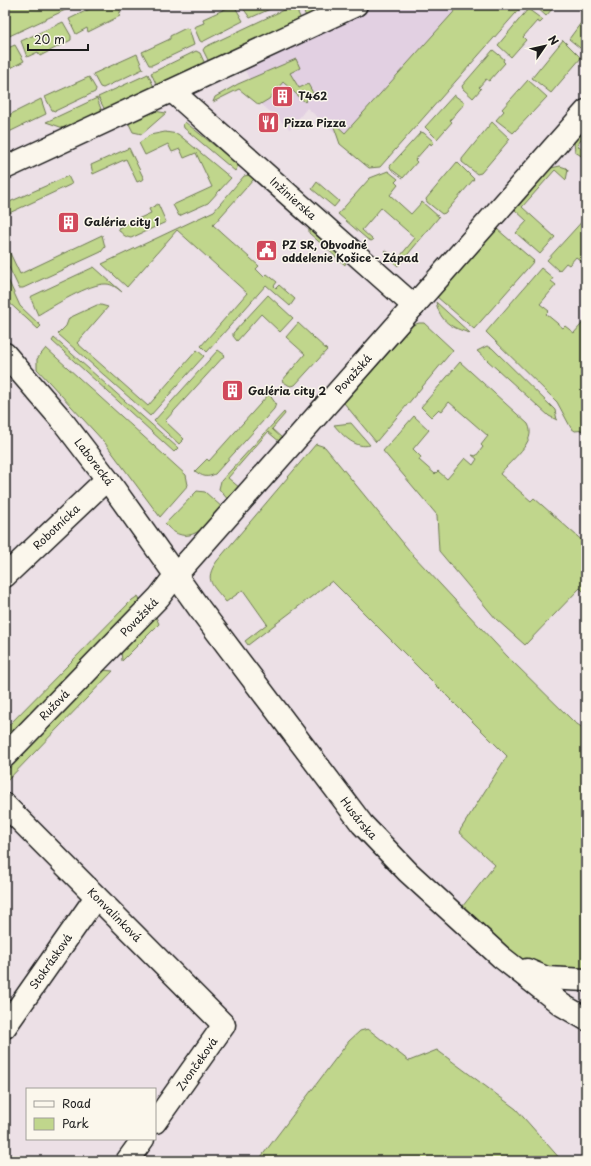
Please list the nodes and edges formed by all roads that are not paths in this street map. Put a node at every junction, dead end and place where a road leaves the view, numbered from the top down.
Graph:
1 (356, 5) edge
2 (172, 91) junction
3 (586, 111) edge
4 (5, 168) edge
5 (414, 306) junction
6 (9, 367) edge
7 (107, 479) junction
8 (5, 576) edge
9 (175, 576) junction
10 (103, 655) joint
11 (5, 756) edge
12 (5, 805) edge
13 (96, 897) junction
14 (501, 957) junction
15 (586, 980) edge
16 (586, 1019) edge
17 (224, 1025) joint
18 (5, 1027) edge
19 (156, 1121) edge
20 (142, 1140) edge
21 (127, 1161) edge

1 - 2 street
2 - 4 street
2 - 5 street, Inžinierska
3 - 5 street, Považská
5 - 9 street, Považská
6 - 7 street, Laborecká
7 - 8 street, Robotnícka
7 - 9 street, Laborecká
9 - 10 street, Považská
9 - 14 street, Husárska
10 - 11 street, Ružová
12 - 13 street, Konvalinková
13 - 17 street, Konvalinková
13 - 18 street, Stokrásková
14 - 15 street
14 - 16 street, Husárska
17 - 19 street, Zvončeková
20 - 21 street

